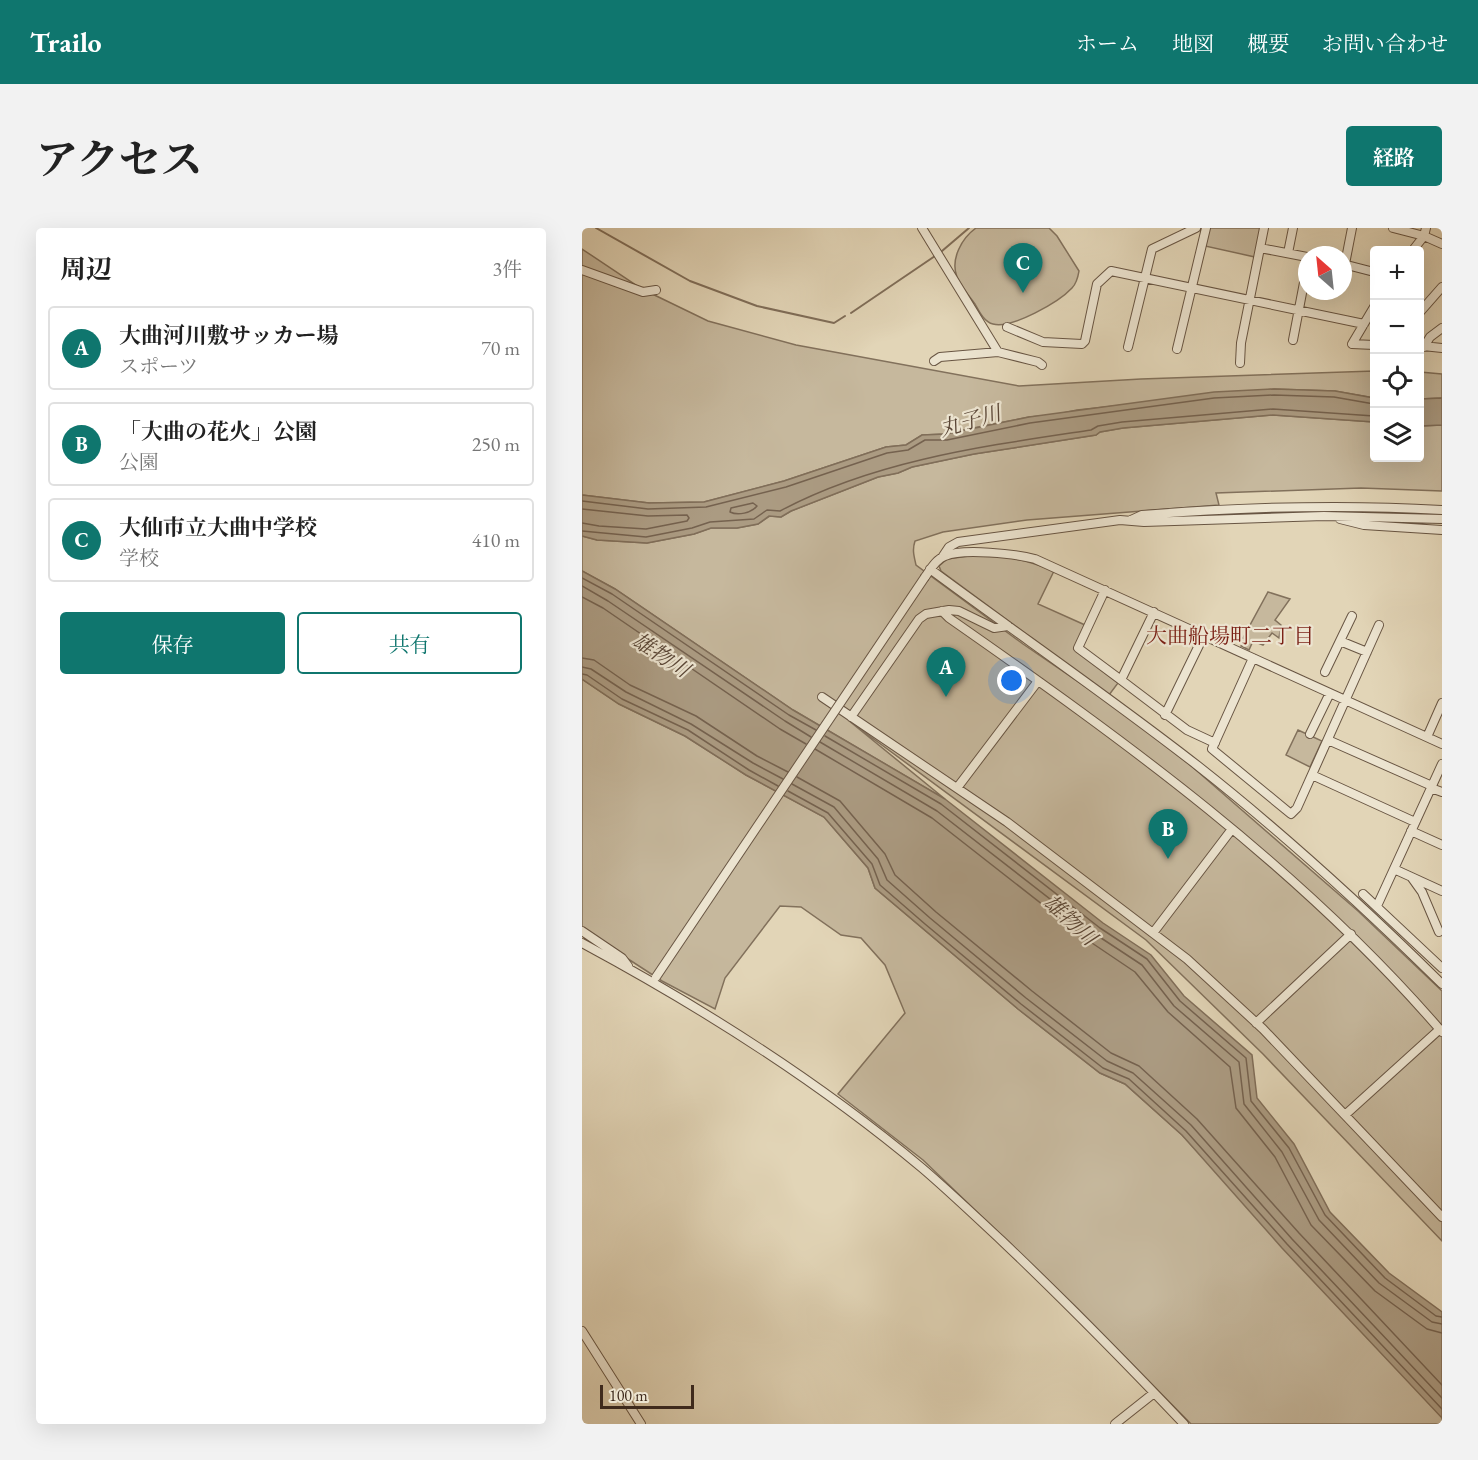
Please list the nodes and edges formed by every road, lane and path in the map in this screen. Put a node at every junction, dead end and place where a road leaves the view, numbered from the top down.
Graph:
1 (922, 228) edge
2 (1196, 228) edge
3 (1206, 228) edge
4 (1264, 228) edge
5 (1293, 228) edge
6 (1352, 228) edge
7 (1393, 228) edge
8 (1425, 232) edge
9 (1442, 244) edge
10 (1348, 246) edge
11 (1416, 246) edge
12 (1260, 248) junction
13 (1288, 253) junction
14 (1298, 255) edge
15 (1352, 266) edge
16 (582, 270) edge
17 (1370, 270) edge
18 (1144, 278) junction
19 (1442, 287) edge
20 (1192, 288) junction
21 (657, 290) dead end
22 (1249, 300) junction
23 (1300, 300) edge
24 (1424, 307) edge
25 (1298, 311) junction
26 (1370, 314) edge
27 (1364, 324) junction
28 (1007, 327) dead end
29 (1442, 328) edge
30 (1293, 340) dead end
31 (1424, 344) edge
32 (1370, 345) edge
33 (1424, 346) edge
34 (1128, 347) dead end
35 (1442, 348) edge
36 (1177, 349) dead end
37 (998, 352) junction
38 (934, 361) dead end
39 (1240, 363) dead end
40 (1042, 365) dead end
41 (1442, 510) edge
42 (1324, 516) junction
43 (1442, 519) edge
44 (1129, 521) junction
45 (1442, 530) edge
46 (944, 556) junction
47 (930, 569) junction
48 (1105, 590) junction
49 (942, 611) junction
50 (1154, 612) junction
51 (1352, 616) dead end
52 (1379, 625) dead end
53 (1008, 626) junction
54 (1204, 635) junction
55 (1340, 641) junction
56 (1367, 652) junction
57 (1253, 658) junction
58 (1325, 672) dead end
59 (1121, 680) junction
60 (1038, 681) junction
61 (1330, 693) junction
62 (822, 697) dead end
63 (1345, 700) junction
64 (1442, 704) edge
65 (1165, 715) junction
66 (851, 717) junction
67 (1310, 734) dead end
68 (1427, 737) junction
69 (1328, 740) junction
70 (1215, 743) junction
71 (1442, 744) edge
72 (1442, 764) edge
73 (1312, 775) junction
74 (1431, 787) junction
75 (957, 788) junction
76 (1442, 792) edge
77 (1415, 822) junction
78 (1232, 829) junction
79 (1411, 831) junction
80 (1442, 845) edge
81 (1394, 869) junction
82 (1412, 878) junction
83 (1442, 891) edge
84 (1363, 894) dead end
85 (1377, 906) junction
86 (582, 931) edge
87 (1439, 932) dead end
88 (1154, 933) junction
89 (1351, 934) junction
90 (582, 943) edge
91 (1442, 968) edge
92 (633, 971) junction
93 (655, 980) junction
94 (1442, 984) edge
95 (1256, 1023) junction
96 (1441, 1031) edge
97 (1345, 1115) junction
98 (1442, 1217) edge
99 (582, 1331) edge
100 (1154, 1393) junction
101 (641, 1424) edge
102 (1115, 1424) edge
103 (1184, 1424) edge

1 - 37 street
2 - 18 street
3 - 20 street
4 - 12 street
5 - 13 street
6 - 10 street
7 - 8 street
8 - 9 street
8 - 11 street
12 - 13 street
12 - 22 street
13 - 14 street
15 - 17 street
16 - 21 street
18 - 20 street
18 - 28 street
18 - 34 street
19 - 24 street
20 - 22 street
20 - 36 street
22 - 25 street
22 - 39 street
23 - 25 street
25 - 27 street
25 - 30 street
26 - 27 street
27 - 32 street
29 - 31 street
33 - 35 street
37 - 38 street
37 - 40 street
41 - 44 street
42 - 43 street
42 - 44 street
42 - 45 street
44 - 46 street
46 - 47 street
46 - 48 street
47 - 53 street
47 - 93 street, bridge
48 - 50 street
48 - 59 street
49 - 53 street
49 - 60 street
49 - 66 street
50 - 54 street
50 - 59 street
51 - 55 street
52 - 56 street
53 - 94 street
54 - 57 street
54 - 65 street
55 - 56 street
55 - 58 street
56 - 63 street
57 - 61 street
57 - 70 street
59 - 65 street
60 - 75 street
60 - 78 street
61 - 63 street
61 - 67 street
62 - 66 street
63 - 68 street
63 - 69 street
64 - 68 street
65 - 70 street
66 - 75 street
68 - 71 street
69 - 73 street
69 - 74 street
70 - 73 street
72 - 74 street
73 - 77 street
74 - 76 street
74 - 77 street
75 - 88 street
77 - 79 street
78 - 88 street
78 - 89 street
79 - 80 street
79 - 81 street
81 - 82 street
81 - 85 street
82 - 83 street
82 - 87 street
84 - 85 street
85 - 91 street
86 - 92 street
88 - 95 street
89 - 95 street
89 - 96 street
90 - 92 street
92 - 93 street
93 - 100 street
95 - 97 street
96 - 97 street
97 - 98 street
99 - 101 street
100 - 102 street
100 - 103 street

